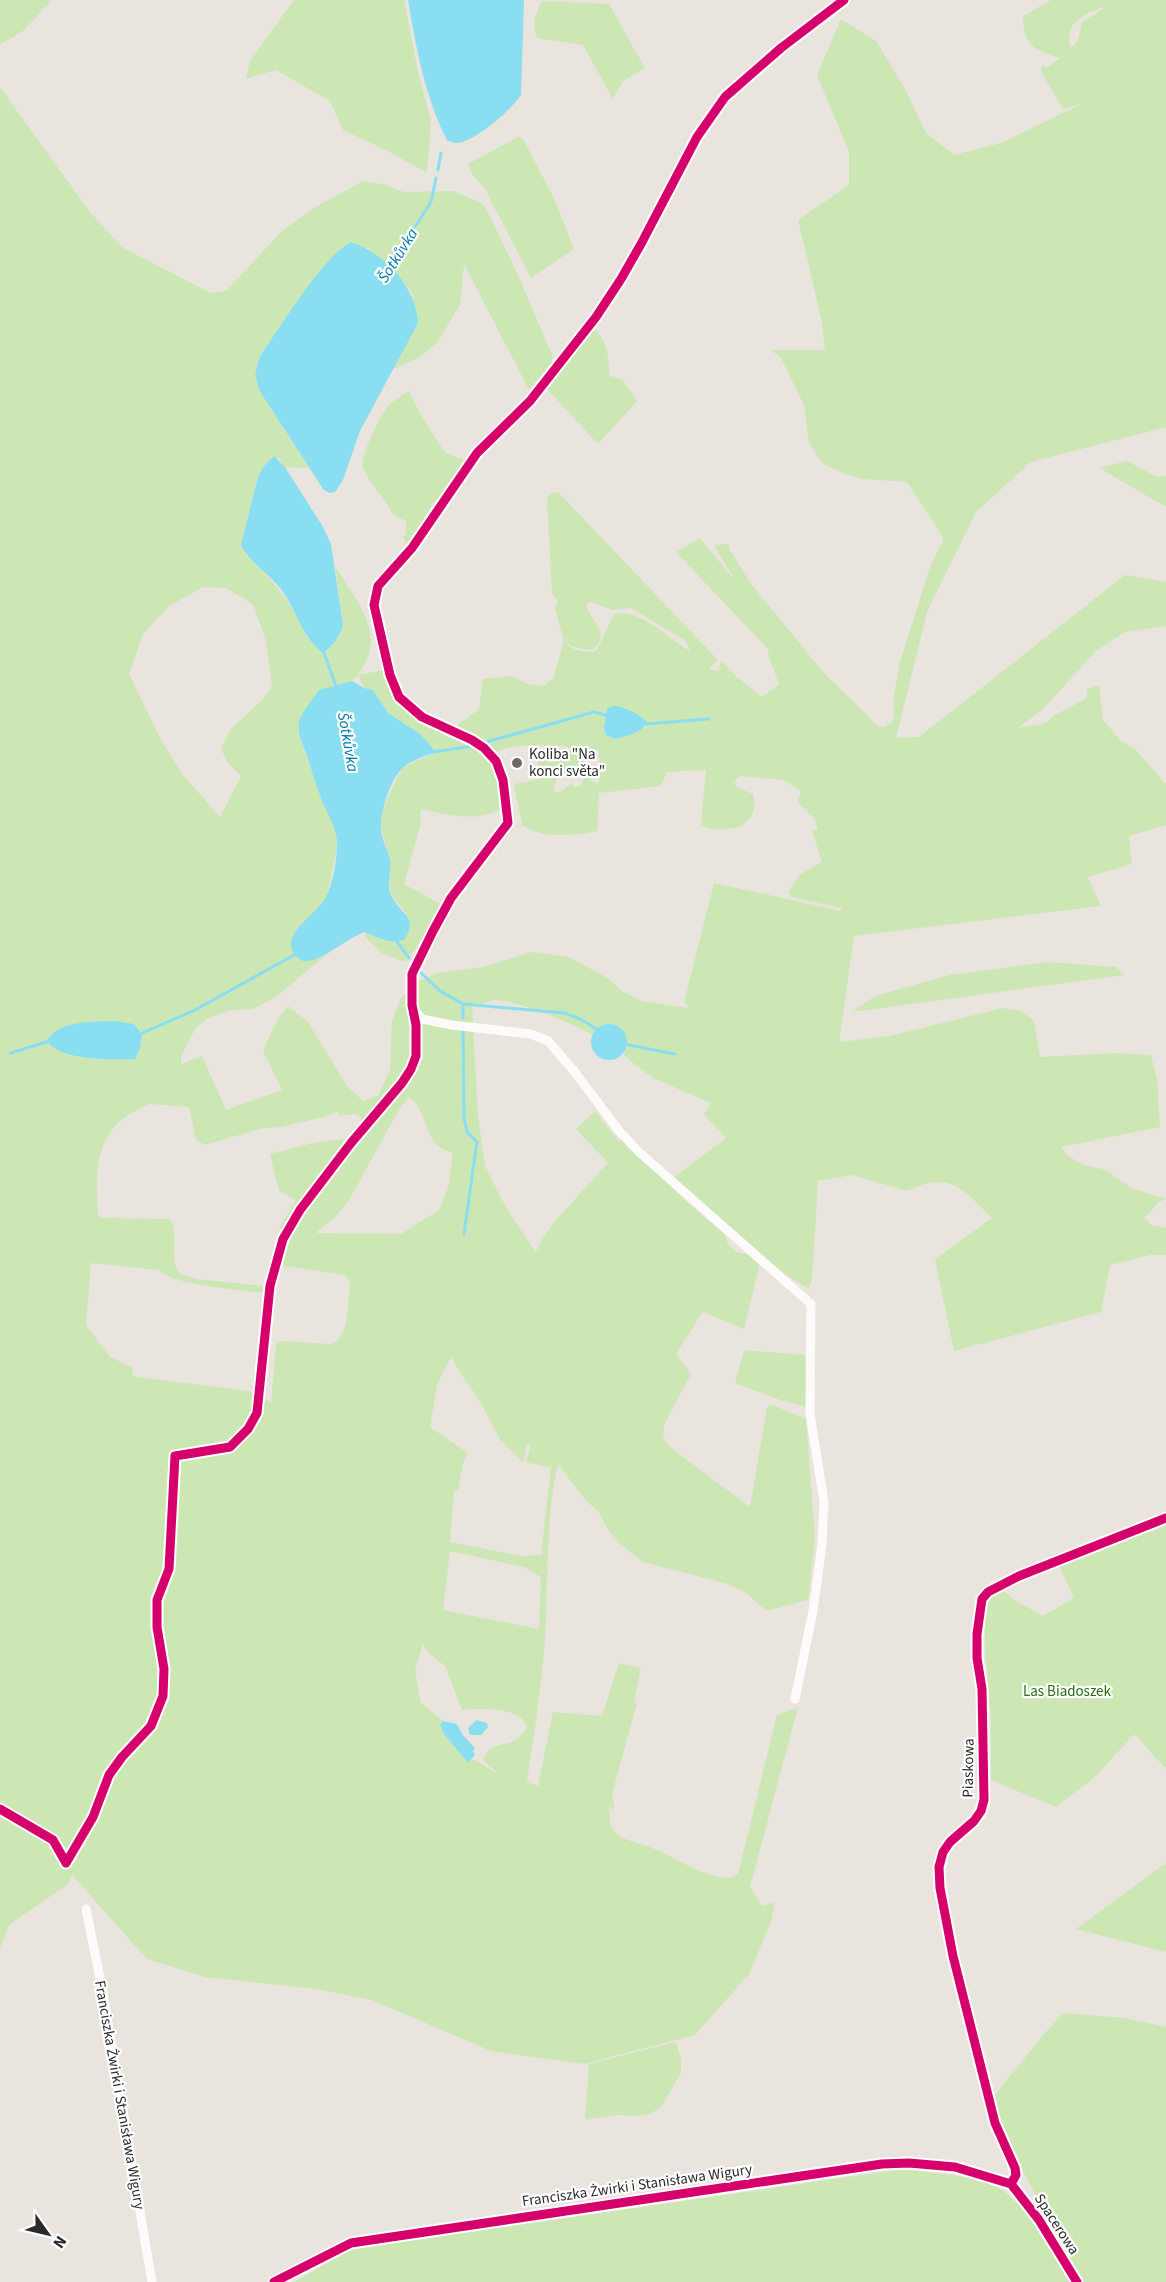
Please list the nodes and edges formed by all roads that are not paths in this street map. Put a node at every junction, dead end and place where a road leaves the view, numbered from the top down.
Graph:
1 (844, 0) edge
2 (412, 1005) junction
3 (257, 1413) dead end
4 (1166, 1518) edge
5 (795, 1699) dead end
6 (86, 1909) dead end
7 (1011, 2184) junction
8 (152, 2282) edge
9 (274, 2282) edge
10 (1077, 2282) edge

1 - 2 street
2 - 3 street
2 - 5 street
4 - 7 street, Piaskowa
6 - 8 street, Franciszka Żwirki i Stanisława Wigury
7 - 9 street, Franciszka Żwirki i Stanisława Wigury
7 - 10 street, Spacerowa

